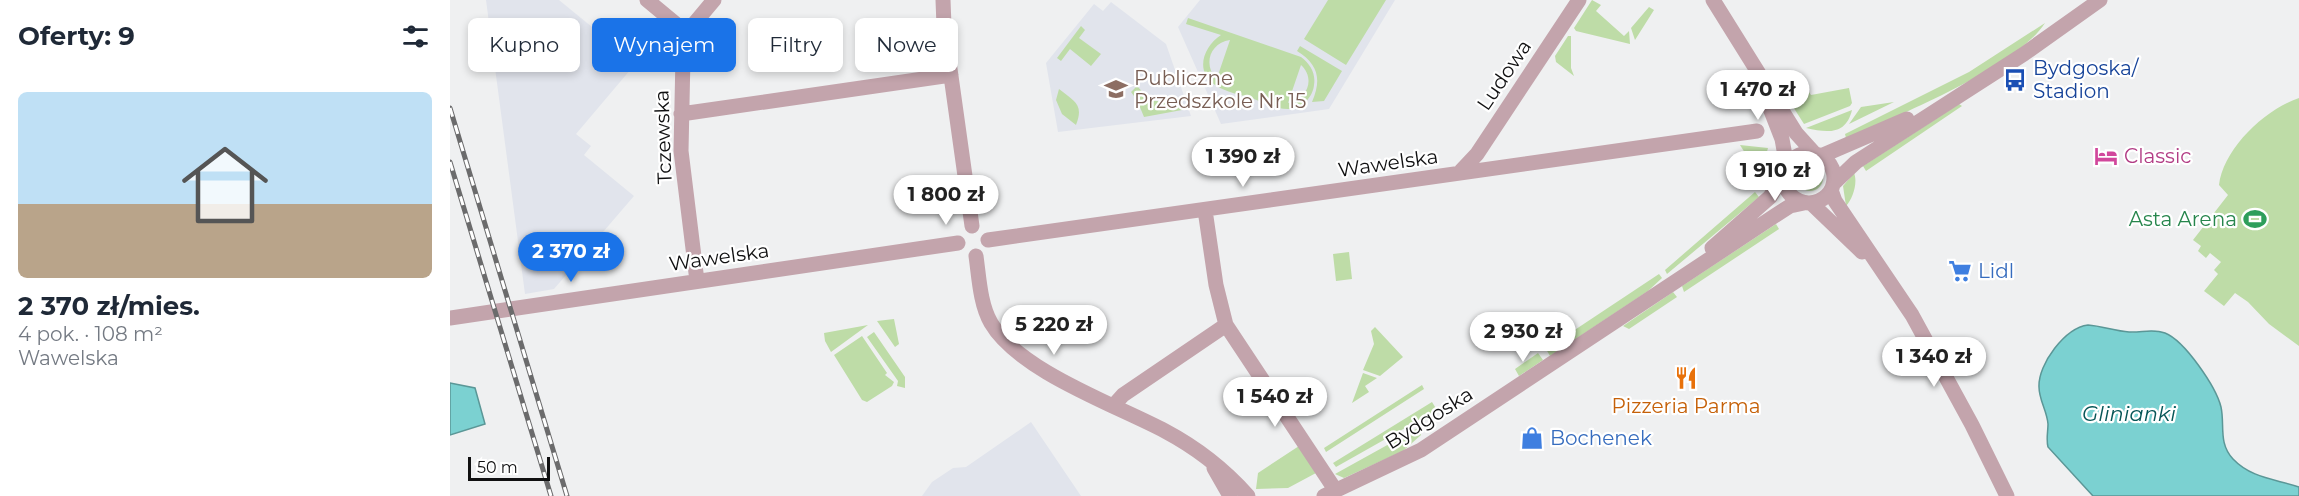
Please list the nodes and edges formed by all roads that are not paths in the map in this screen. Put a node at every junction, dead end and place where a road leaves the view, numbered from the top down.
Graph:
1 (647, 0) edge
2 (714, 0) edge
3 (943, 0) edge
4 (1579, 0) edge
5 (1713, 0) edge
6 (2100, 0) edge
7 (669, 18) edge
8 (700, 18) edge
9 (1756, 70) junction
10 (682, 72) edge
11 (951, 75) junction
12 (1959, 94) junction
13 (681, 114) junction
14 (1757, 131) dead end
15 (1818, 155) junction
16 (1461, 171) junction
17 (1786, 171) junction
18 (1832, 187) junction
19 (1808, 203) junction
20 (1205, 210) junction
21 (972, 226) junction
22 (988, 240) junction
23 (958, 243) junction
24 (976, 256) junction
25 (1880, 268) junction
26 (698, 281) junction
27 (1671, 284) junction
28 (450, 318) edge
29 (1226, 325) junction
30 (1114, 405) junction
31 (1210, 460) junction
32 (1335, 494) edge
33 (1230, 496) edge
34 (1248, 496) edge
35 (2007, 496) edge

1 - 7 street
2 - 8 street, Tczewska
3 - 11 street
4 - 16 street, Ludowa
5 - 9 street
6 - 12 street
9 - 15 street
9 - 17 street
10 - 13 street, Tczewska
11 - 13 street
11 - 21 street
12 - 15 street
12 - 18 street
13 - 26 street, Tczewska
14 - 16 street, Wawelska
15 - 17 street
15 - 18 street
16 - 20 street, Wawelska
17 - 19 street
17 - 27 street, Bydgoska
18 - 19 street
18 - 25 street
19 - 25 street
19 - 27 street, Bydgoska
20 - 22 street, Wawelska
20 - 29 street
21 - 22 street
21 - 23 street
22 - 24 street
23 - 24 street
23 - 26 street, Wawelska
24 - 30 street
25 - 35 street
26 - 28 street, Wawelska
27 - 32 street, Bydgoska
29 - 30 street
29 - 32 street
30 - 31 street
31 - 33 street
31 - 34 street

